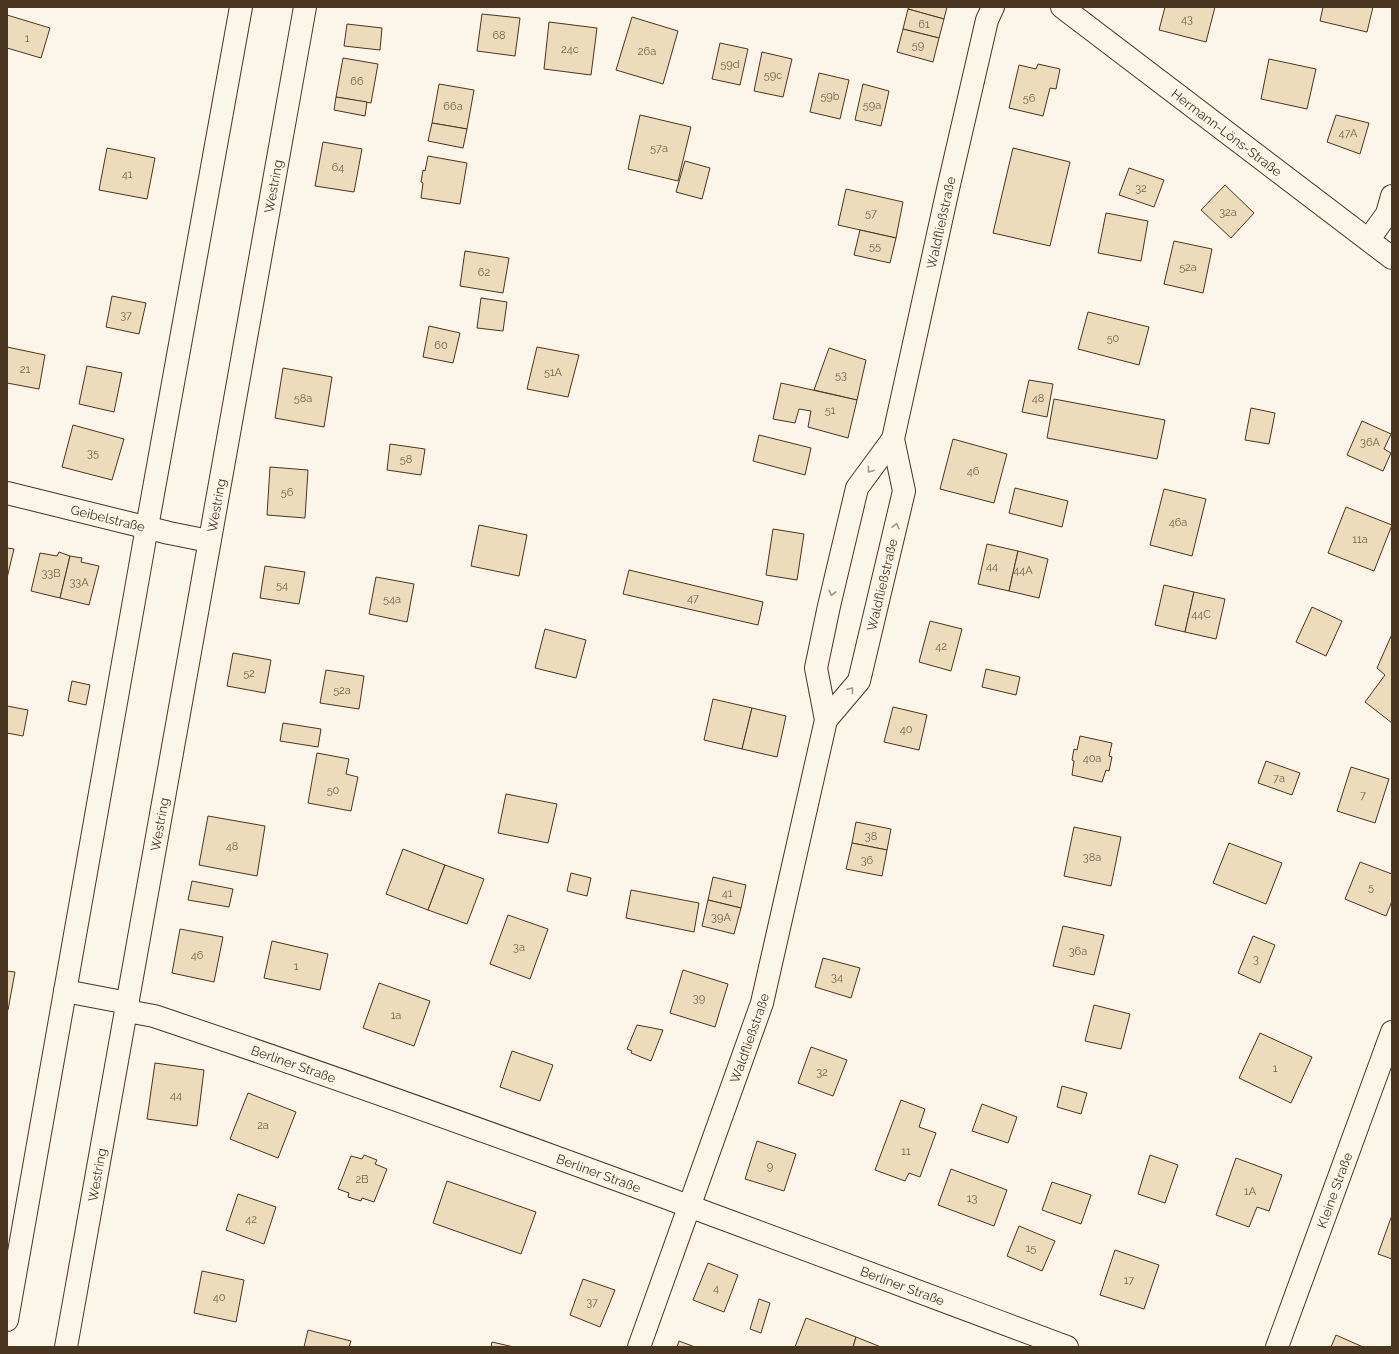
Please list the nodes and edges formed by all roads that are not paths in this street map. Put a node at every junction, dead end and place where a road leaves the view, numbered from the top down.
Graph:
1 (241, 7) edge
2 (305, 7) edge
3 (993, 7) edge
4 (1062, 7) edge
5 (1392, 196) edge
6 (1369, 239) junction
7 (1392, 258) edge
8 (893, 439) junction
9 (7, 493) edge
10 (147, 527) junction
11 (210, 541) junction
12 (826, 720) junction
13 (65, 991) junction
14 (127, 1007) junction
15 (1392, 1032) edge
16 (690, 1206) junction
17 (7, 1320) edge
18 (66, 1347) edge
19 (639, 1347) edge
20 (1067, 1347) edge
21 (1277, 1347) edge

1 - 10 street
2 - 11 street, Westring
3 - 8 street, Waldfließstraße
4 - 6 street, Hermann-Löns-Straße
5 - 6 street
6 - 7 street, Hermann-Löns-Straße
8 -> 12 street, Waldfließstraße
12 -> 8 street, Waldfließstraße
9 - 10 street, Geibelstraße
10 - 11 street, Geibelstraße
10 - 13 street
11 - 14 street, Westring
12 - 16 street, Waldfließstraße
13 - 14 street
13 - 17 street
14 - 16 street, Berliner Straße
14 - 18 street, Westring
15 - 21 street, Kleine Straße
16 - 19 street, Waldfließstraße
16 - 20 street, Berliner Straße

